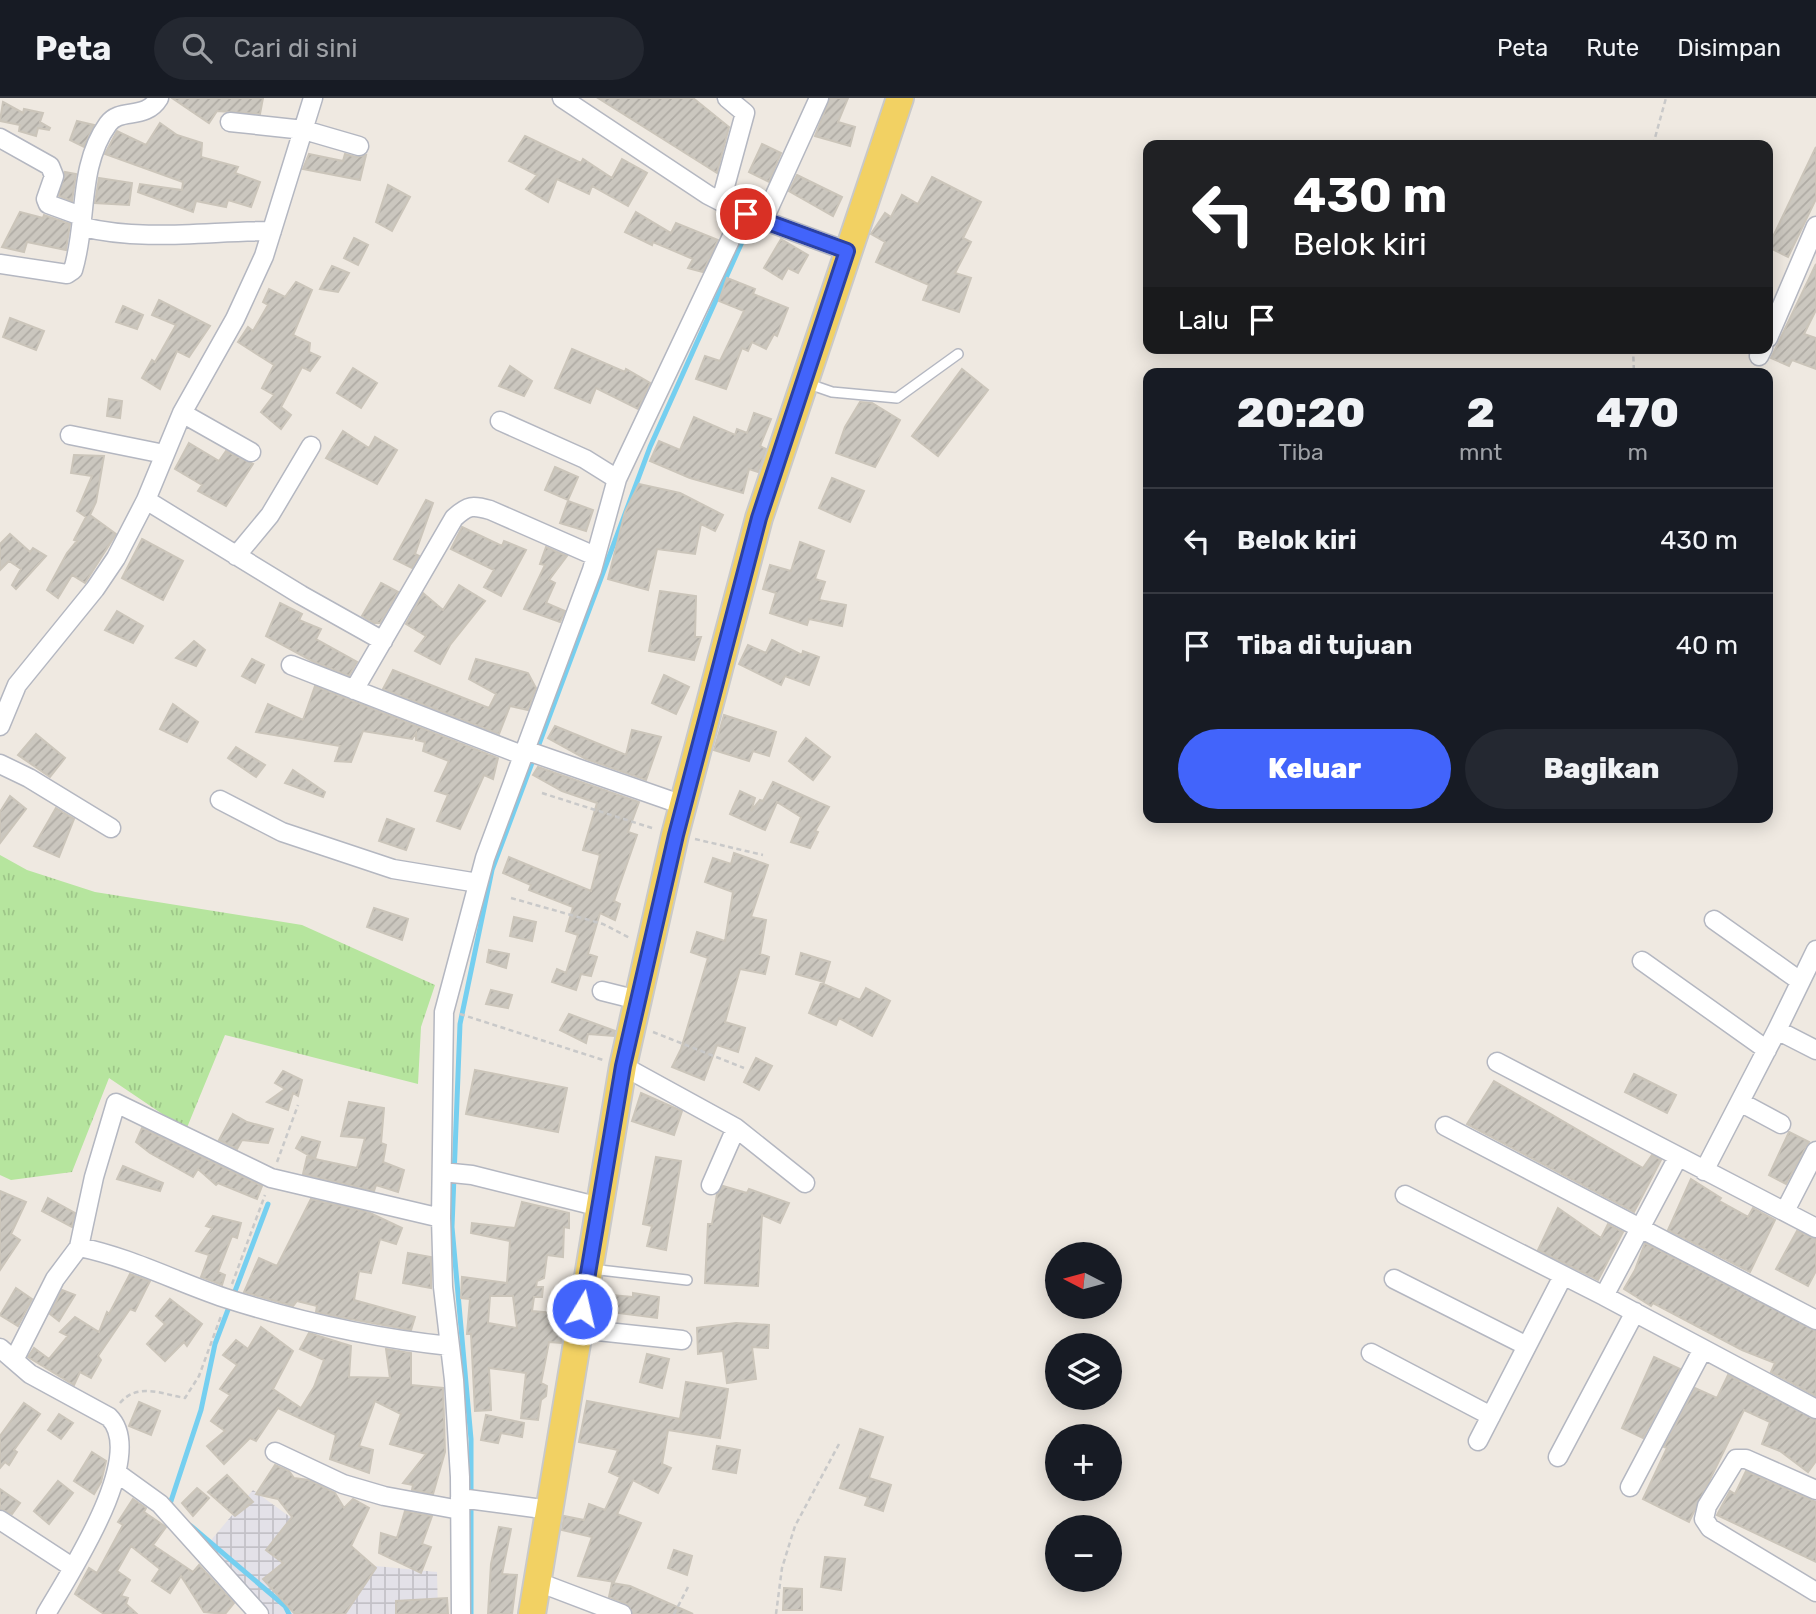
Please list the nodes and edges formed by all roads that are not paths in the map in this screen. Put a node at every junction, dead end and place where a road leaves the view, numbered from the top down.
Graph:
1 (159, 98) edge
2 (313, 98) edge
3 (562, 98) edge
4 (727, 98) edge
5 (819, 98) edge
6 (900, 98) edge
7 (750, 105) edge
8 (230, 122) dead end
9 (304, 130) junction
10 (0, 138) edge
11 (359, 146) dead end
12 (721, 201) junction
13 (755, 216) junction
14 (82, 222) junction
15 (1816, 226) edge
16 (272, 231) junction
17 (847, 251) junction
18 (0, 264) edge
19 (1773, 326) edge
20 (958, 354) dead end
21 (804, 383) junction
22 (183, 413) junction
23 (499, 421) dead end
24 (70, 435) dead end
25 (312, 446) dead end
26 (251, 452) dead end
27 (164, 454) junction
28 (617, 480) junction
29 (146, 500) junction
30 (236, 556) junction
31 (595, 556) junction
32 (383, 641) junction
33 (291, 665) dead end
34 (354, 690) junction
35 (0, 726) edge
36 (523, 753) junction
37 (0, 764) edge
38 (220, 800) dead end
39 (683, 805) junction
40 (111, 828) dead end
41 (478, 883) junction
42 (1714, 920) dead end
43 (1816, 950) edge
44 (1642, 961) dead end
45 (1800, 981) junction
46 (602, 991) dead end
47 (636, 1013) junction
48 (1777, 1030) junction
49 (1767, 1049) junction
50 (1816, 1051) edge
51 (1497, 1062) dead end
52 (623, 1066) junction
53 (1740, 1102) junction
54 (1781, 1124) dead end
55 (1446, 1126) dead end
56 (736, 1128) junction
57 (1816, 1151) edge
58 (1678, 1157) junction
59 (1704, 1171) junction
60 (447, 1172) junction
61 (805, 1183) dead end
62 (712, 1185) dead end
63 (1405, 1195) dead end
64 (600, 1207) junction
65 (1785, 1211) junction
66 (440, 1218) junction
67 (1641, 1227) junction
68 (1816, 1228) edge
69 (79, 1247) junction
70 (589, 1269) junction
71 (1563, 1276) junction
72 (1394, 1279) dead end
73 (687, 1280) dead end
74 (1604, 1296) junction
75 (1635, 1312) junction
76 (1816, 1320) edge
77 (579, 1329) junction
78 (682, 1340) dead end
79 (450, 1346) junction
80 (1527, 1346) junction
81 (0, 1348) edge
82 (1703, 1349) junction
83 (1371, 1353) dead end
84 (14, 1360) junction
85 (1816, 1409) edge
86 (1491, 1416) junction
87 (1479, 1441) dead end
88 (275, 1452) dead end
89 (1558, 1457) dead end
90 (117, 1473) junction
91 (1630, 1487) dead end
92 (1816, 1490) edge
93 (460, 1504) junction
94 (550, 1510) junction
95 (0, 1520) edge
96 (72, 1567) junction
97 (538, 1582) junction
98 (1816, 1592) edge
99 (46, 1614) edge
100 (258, 1614) edge
101 (461, 1614) edge
102 (532, 1614) edge
103 (622, 1614) edge

1 - 14 street
2 - 9 street
3 - 12 street
4 - 7 street
5 - 13 street
6 - 17 main road
7 - 12 street
8 - 9 street
9 - 11 street
9 - 16 street
10 - 14 street
12 - 13 street
13 - 17 street
13 - 28 street
14 - 16 street
14 - 18 street
15 - 19 street
16 - 22 street
17 - 21 main road
20 - 21 lane
21 - 39 main road
22 - 26 street
22 - 27 street
23 - 28 street
24 - 27 street
25 - 30 street
27 - 29 street
28 - 31 street
29 - 30 street
29 - 35 street
30 - 32 street
31 - 32 street
31 - 36 street
32 - 34 street
33 - 34 street
34 - 36 street
36 - 39 street
36 - 41 street
37 - 40 street
38 - 41 street
39 - 47 main road
41 - 60 street
42 - 45 street
43 - 45 street
44 - 49 street
45 - 48 street
46 - 47 street
47 - 52 main road
48 - 49 street
48 - 50 street
49 - 53 street
51 - 58 street
52 - 56 street
52 - 64 main road
53 - 54 street
53 - 59 street
55 - 67 street
56 - 61 street
56 - 62 street
57 - 65 street
58 - 59 street
58 - 67 street
59 - 65 street
60 - 64 street
60 - 66 street
63 - 71 street
64 - 70 main road
65 - 68 street
66 - 69 street
66 - 79 street
67 - 74 street
67 - 76 street
69 - 79 street
69 - 84 street
70 - 73 lane
70 - 77 main road
71 - 74 street
71 - 80 street
72 - 80 street
74 - 75 street
75 - 82 street
75 - 89 street
77 - 78 street
77 - 94 main road
79 - 93 street
80 - 86 street
81 - 84 street
82 - 85 street
82 - 91 street
83 - 86 street
84 - 90 street
86 - 87 street
88 - 93 street
90 - 96 street
90 - 100 street
92 - 98 street
93 - 94 street
93 - 101 street
94 - 97 main road
95 - 96 street
96 - 99 street
97 - 102 main road
97 - 103 street

